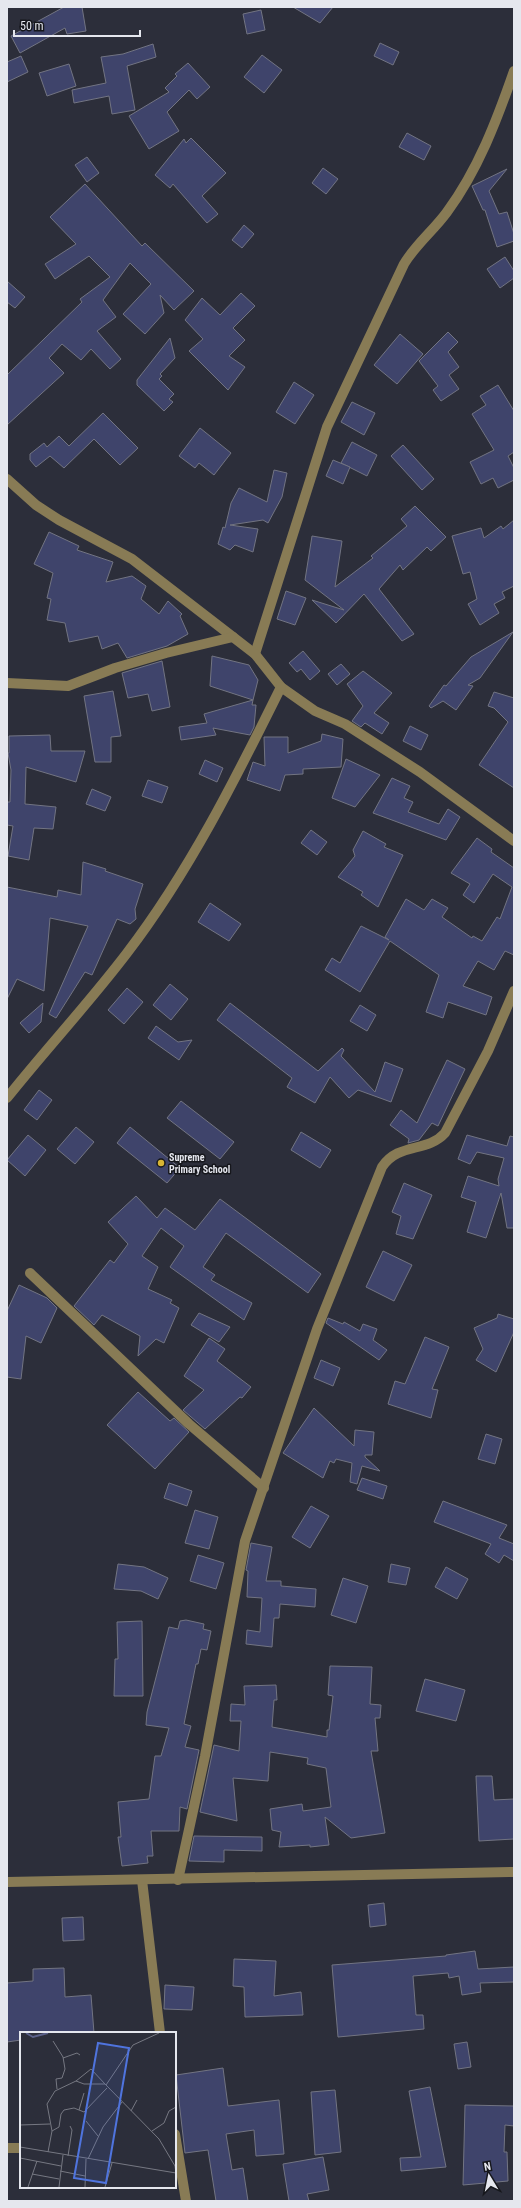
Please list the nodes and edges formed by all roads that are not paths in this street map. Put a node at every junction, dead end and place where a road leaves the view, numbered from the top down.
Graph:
1 (514, 71) edge
2 (7, 479) edge
3 (233, 637) junction
4 (255, 654) junction
5 (7, 682) edge
6 (281, 687) junction
7 (514, 841) edge
8 (514, 991) edge
9 (7, 1098) edge
10 (30, 1273) dead end
11 (264, 1488) junction
12 (514, 1872) edge
13 (142, 1880) junction
14 (178, 1880) junction
15 (7, 1882) edge
16 (160, 2032) edge
17 (7, 2148) edge
18 (20, 2148) edge
19 (176, 2148) edge
20 (186, 2201) edge

1 - 4 street
2 - 3 street
3 - 4 street
3 - 5 street
4 - 6 street
6 - 7 street
6 - 9 street
8 - 11 street
10 - 11 street
11 - 14 street
12 - 14 street
13 - 14 street
13 - 15 street
13 - 16 street
17 - 18 street
19 - 20 street

